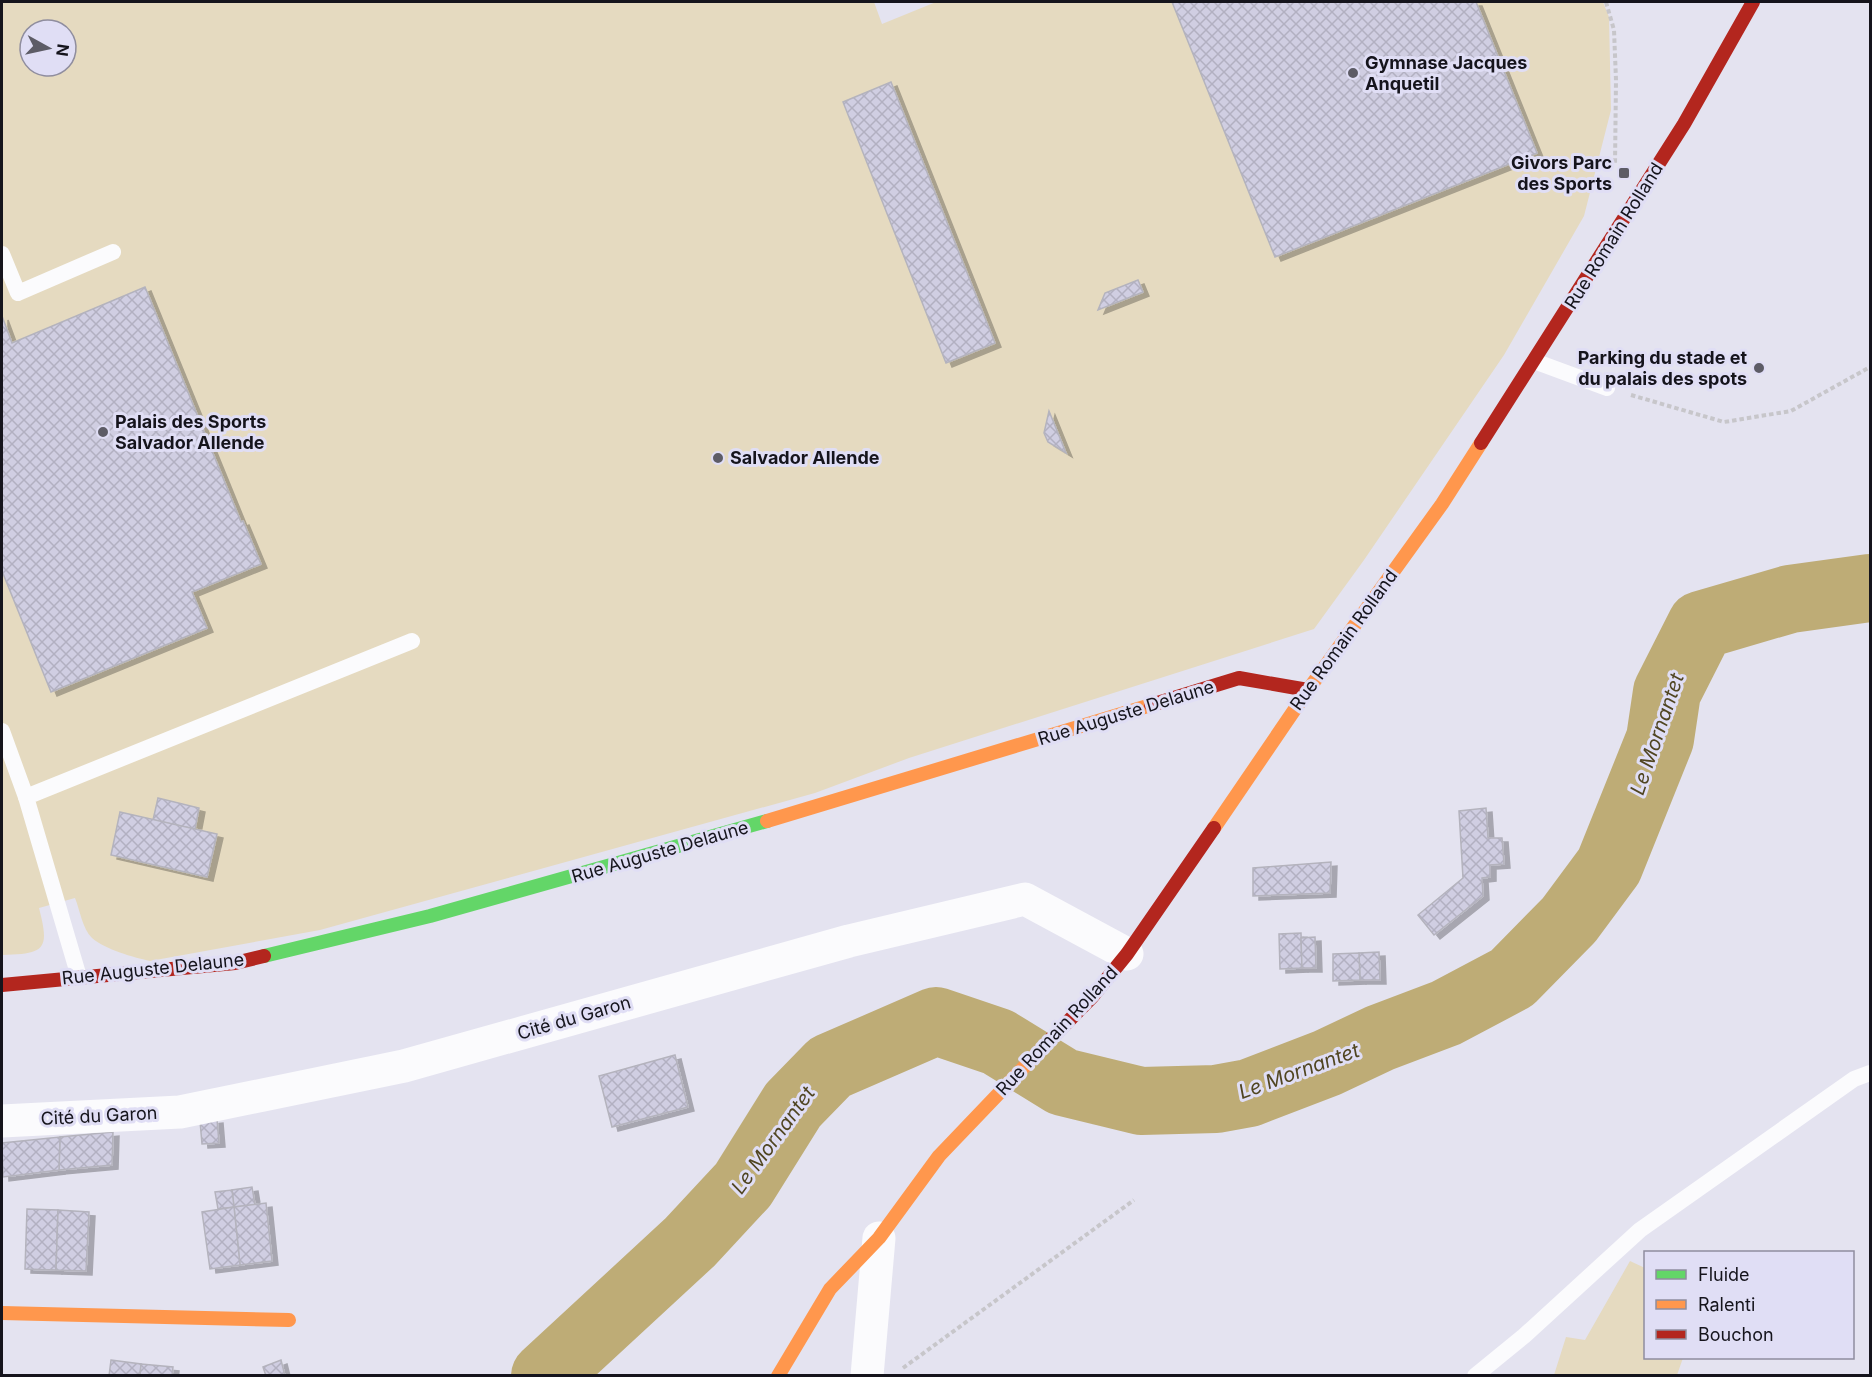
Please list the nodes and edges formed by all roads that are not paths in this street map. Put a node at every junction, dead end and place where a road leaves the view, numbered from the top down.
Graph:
1 (1753, 2) edge
2 (113, 252) dead end
3 (2, 254) edge
4 (1534, 361) junction
5 (1607, 388) road end
6 (412, 641) dead end
7 (1308, 690) junction
8 (2, 731) edge
9 (26, 797) junction
10 (1127, 954) junction
11 (79, 977) junction
12 (2, 985) edge
13 (1870, 1073) edge
14 (2, 1120) edge
15 (879, 1238) junction
16 (2, 1313) edge
17 (289, 1320) dead end
18 (778, 1376) edge
19 (867, 1376) edge
20 (1475, 1376) edge

1 - 4 street, Rue Romain Rolland
2 - 3 lane
4 - 5 lane
4 - 7 street, Rue Romain Rolland
6 - 9 lane
7 - 10 street, Rue Romain Rolland
7 - 11 street, Rue Auguste Delaune
8 - 9 lane
9 - 11 lane
10 - 14 street, Cité du Garon
10 - 15 street, Rue Romain Rolland
11 - 12 street, Rue Auguste Delaune
13 - 20 lane
15 - 18 street, Rue Romain Rolland
15 - 19 street
16 - 17 street

